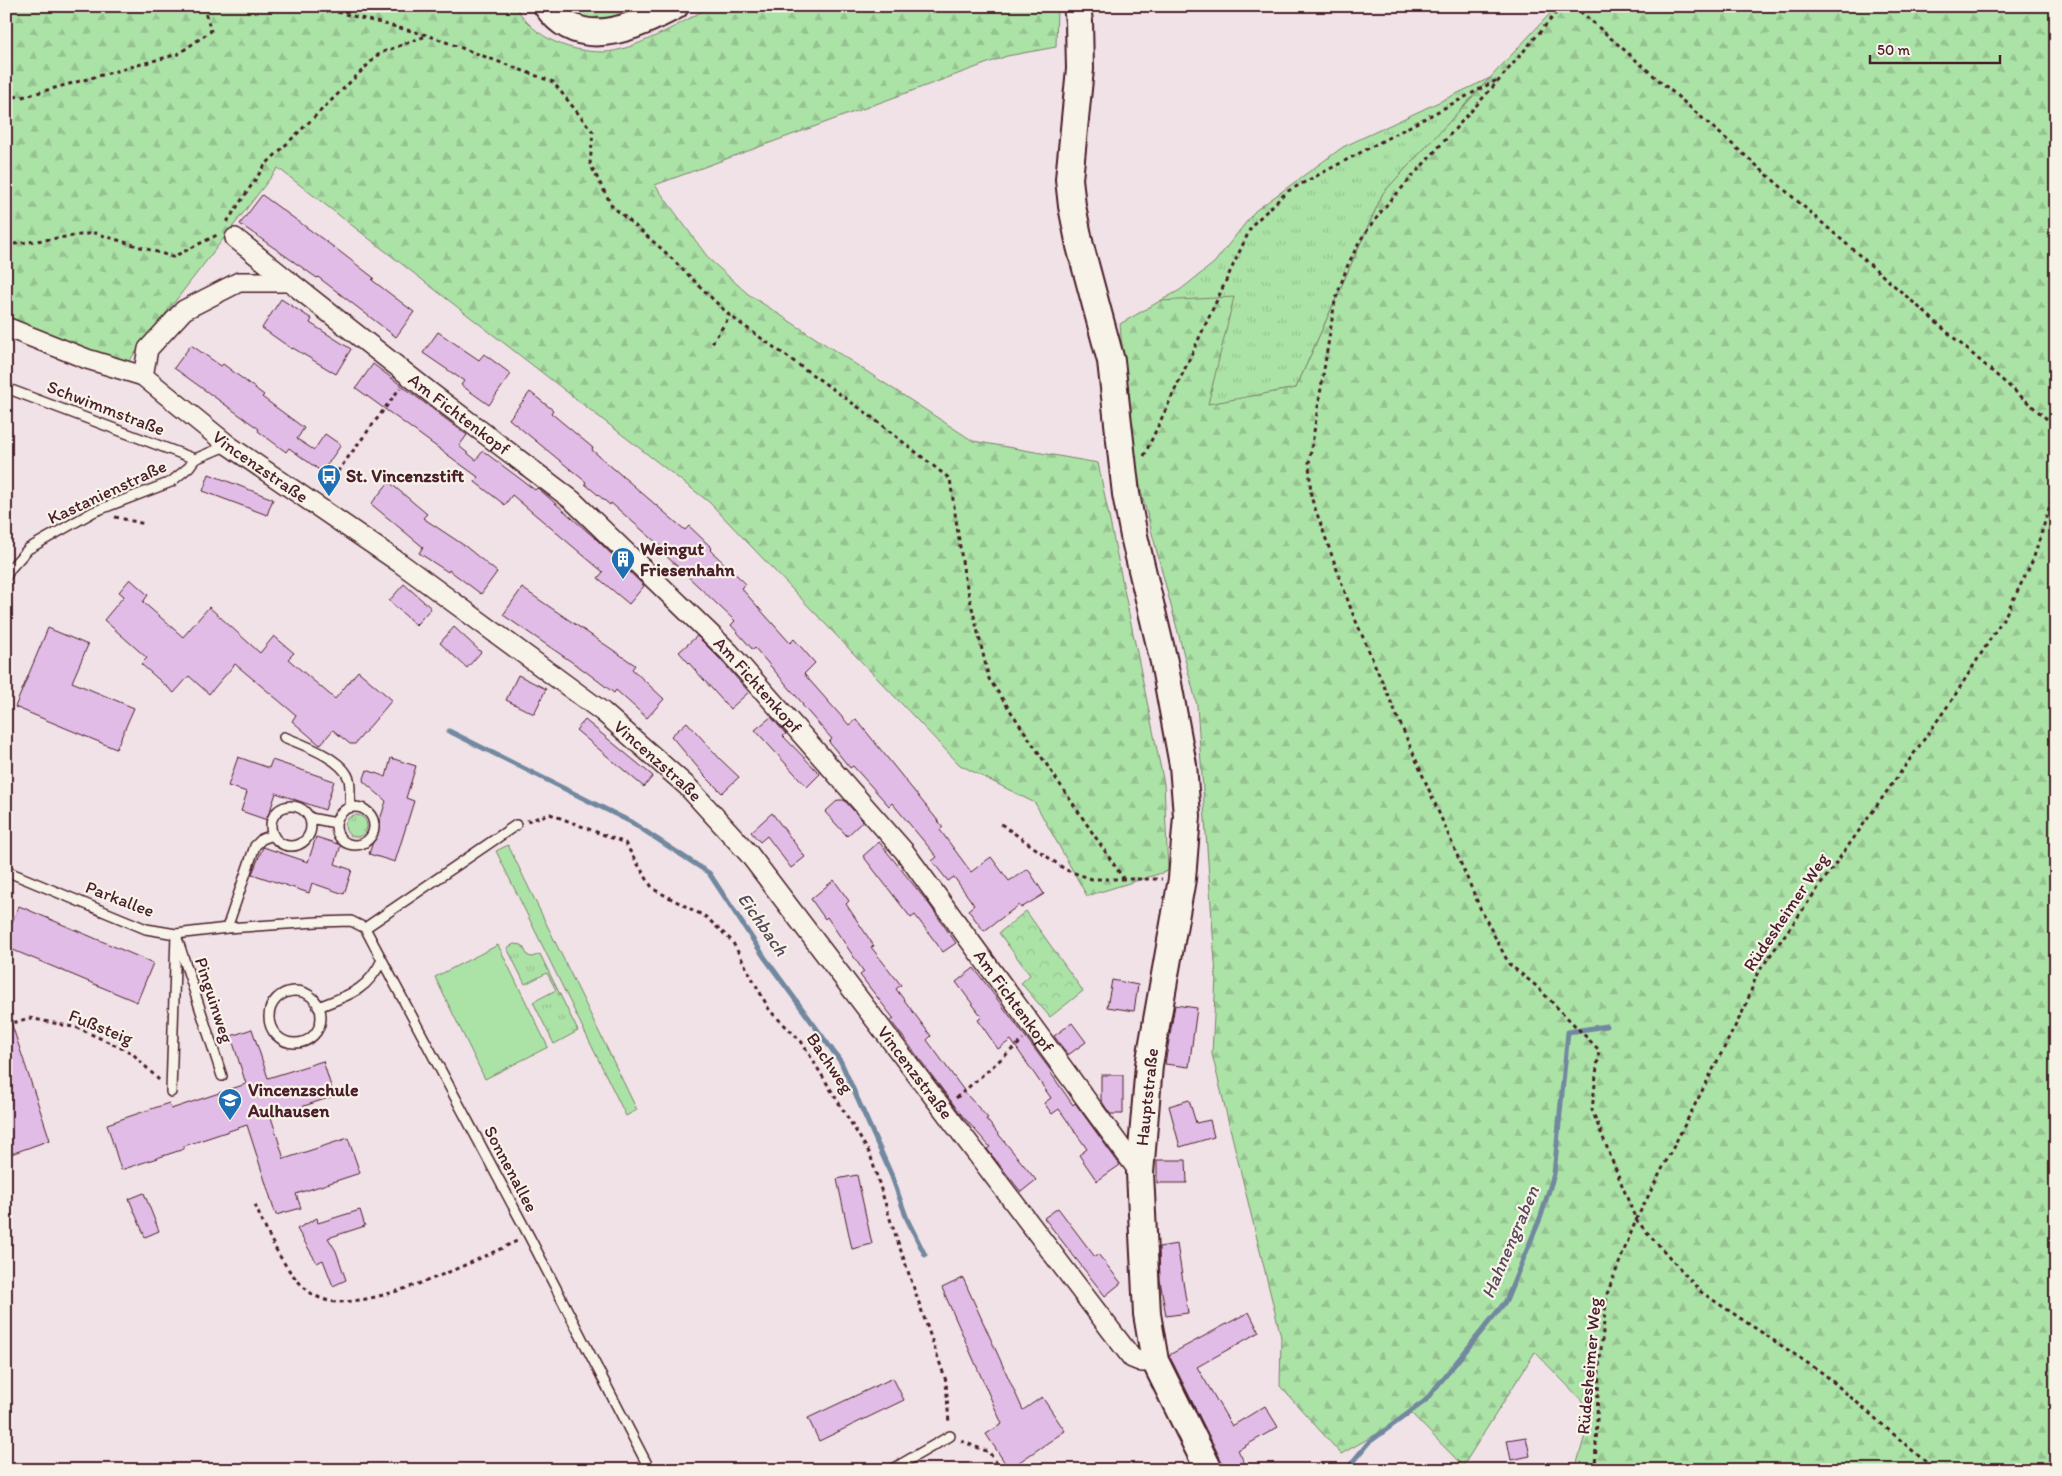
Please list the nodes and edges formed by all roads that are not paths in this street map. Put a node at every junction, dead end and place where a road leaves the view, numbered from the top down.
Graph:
1 (547, 6) edge
2 (676, 6) edge
3 (1077, 6) edge
4 (235, 238) dead end
5 (290, 282) junction
6 (6, 327) edge
7 (143, 376) junction
8 (6, 388) edge
9 (228, 445) junction
10 (195, 459) junction
11 (6, 577) edge
12 (284, 737) dead end
13 (351, 807) junction
14 (310, 818) junction
15 (336, 823) junction
16 (516, 825) road end
17 (273, 836) junction
18 (6, 871) edge
19 (227, 928) junction
20 (365, 928) junction
21 (176, 934) junction
22 (382, 960) junction
23 (318, 1006) junction
24 (222, 1076) dead end
25 (171, 1092) road end
26 (1140, 1173) junction
27 (1156, 1361) junction
28 (950, 1436) road end
29 (650, 1470) edge
30 (891, 1470) edge
31 (1209, 1470) edge

1 - 2 street
3 - 26 street, Hauptstraße
4 - 5 street, Am Fichtenkopf
5 - 7 street
5 - 26 street, Am Fichtenkopf
6 - 7 street, Vincenzstraße
7 - 9 street, Vincenzstraße
8 - 10 lane, Schwimmstraße
9 - 10 lane, Kastanienstraße
9 - 27 street, Vincenzstraße
10 - 11 lane, Kastanienstraße
12 - 13 lane
13 - 15 lane
13 - 15 lane
14 - 15 lane
14 - 17 lane
14 - 17 lane
16 - 20 lane
17 - 19 lane
18 - 21 lane, Parkallee
19 - 20 lane, Parkallee
19 - 21 lane, Parkallee
20 - 22 lane, Sonnenallee
21 - 24 lane, Pinguinweg
21 - 25 lane
22 - 23 lane
22 - 29 lane, Sonnenallee
23 - 23 lane
26 - 27 street, Hauptstraße
27 - 31 street, Hauptstraße
28 - 30 lane

